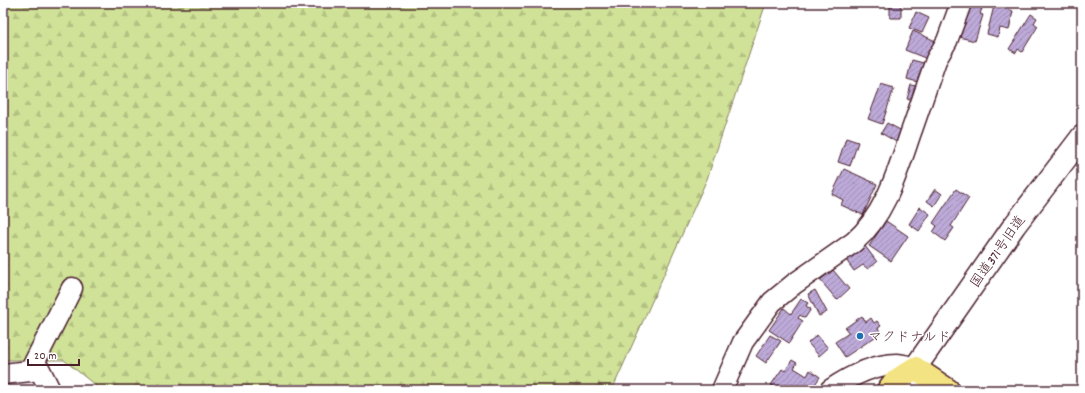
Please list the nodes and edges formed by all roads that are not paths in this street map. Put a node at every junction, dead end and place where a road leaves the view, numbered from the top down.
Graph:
1 (961, 3) edge
2 (1082, 137) edge
3 (72, 288) dead end
4 (916, 368) junction
5 (30, 371) junction
6 (3, 374) edge
7 (899, 388) edge
8 (50, 390) edge
9 (722, 390) edge
10 (830, 390) edge
11 (948, 390) edge

1 - 9 street
2 - 4 street, 国道371号旧道
3 - 5 street
4 - 7 highway
4 - 10 street
4 - 11 highway
5 - 6 street
5 - 8 street

